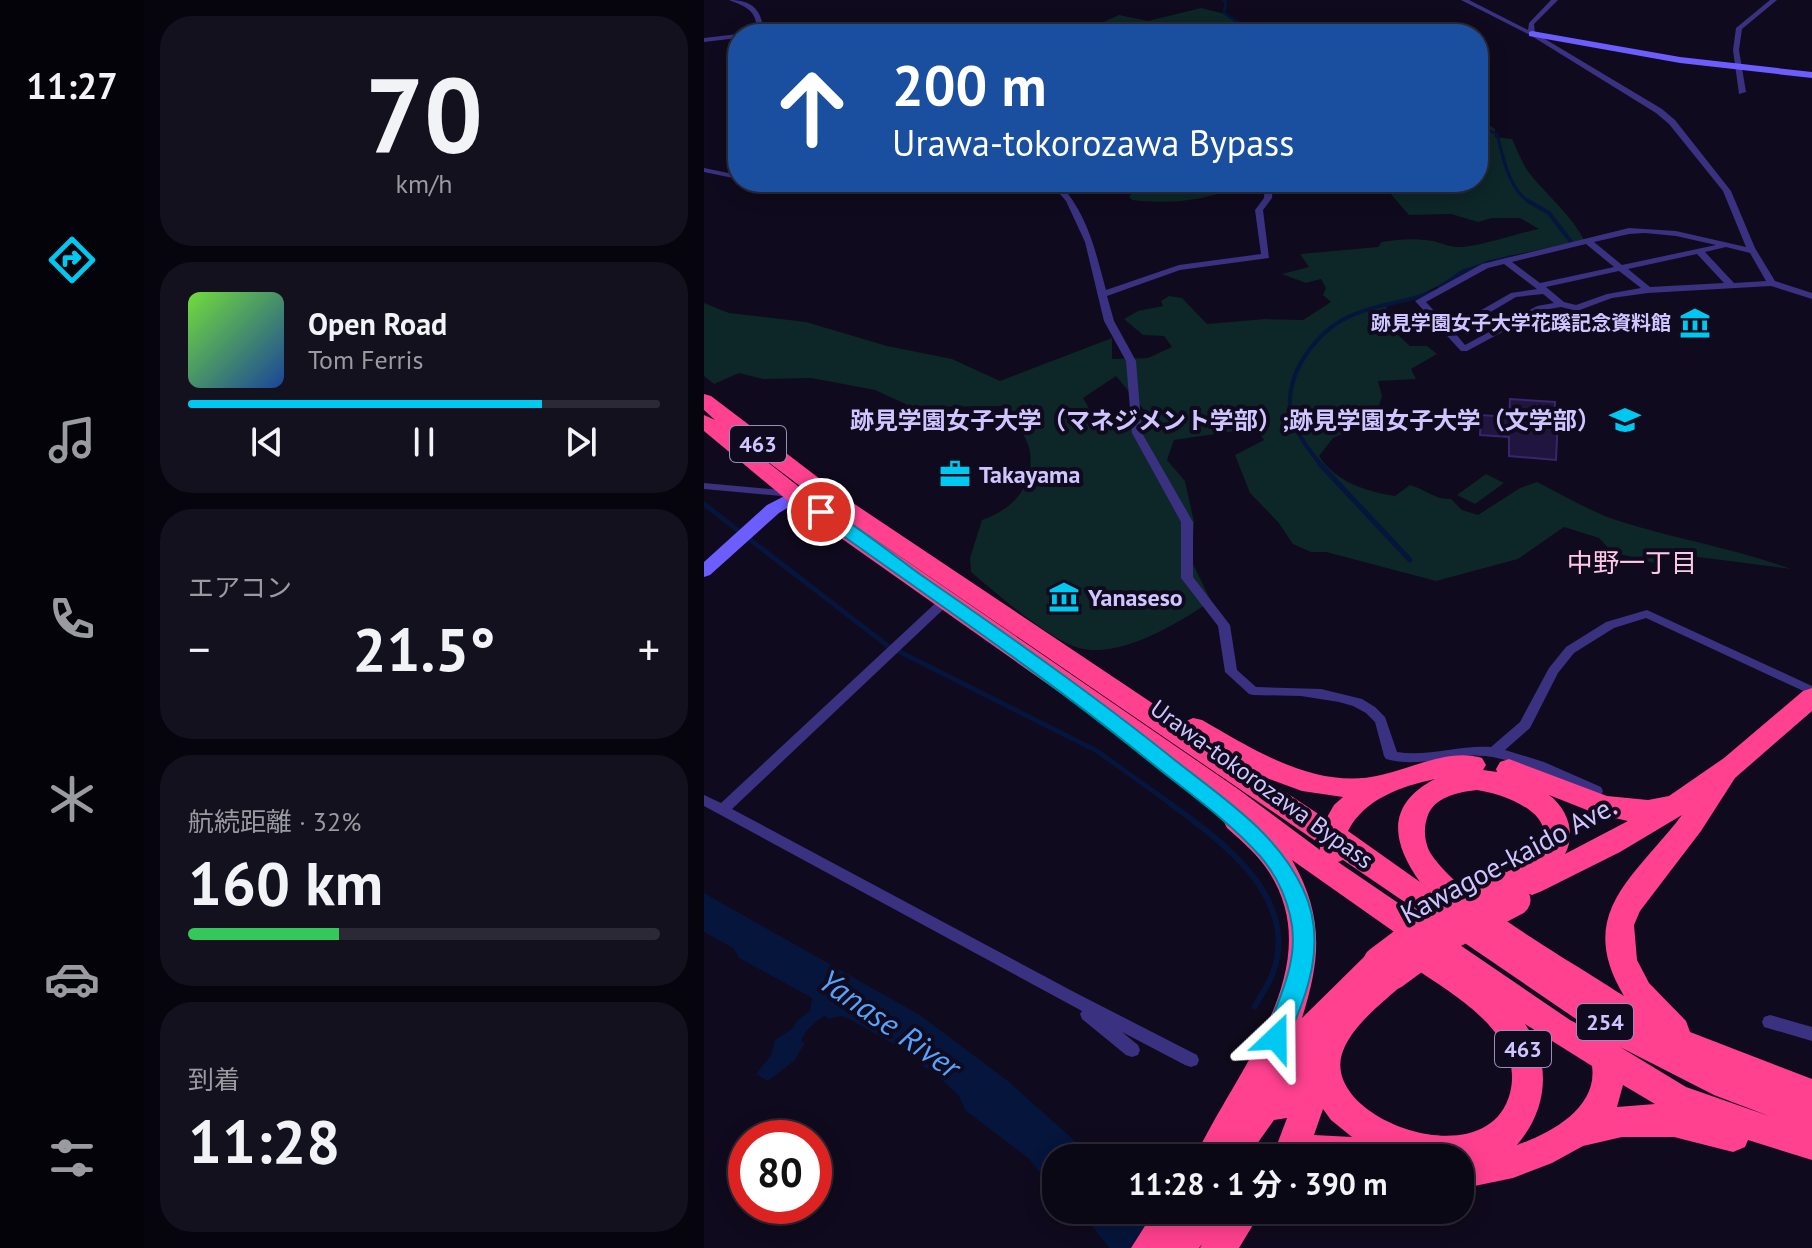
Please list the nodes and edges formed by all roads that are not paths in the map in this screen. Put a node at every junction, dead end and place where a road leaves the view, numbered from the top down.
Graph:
1 (732, 0) edge
2 (1464, 0) edge
3 (1555, 0) edge
4 (1774, 0) edge
5 (759, 24) edge
6 (704, 34) edge
7 (1532, 34) junction
8 (728, 38) edge
9 (704, 40) edge
10 (714, 40) junction
11 (704, 48) edge
12 (1739, 67) junction
13 (1812, 75) edge
14 (1742, 92) dead end
15 (704, 170) edge
16 (728, 175) edge
17 (1062, 192) edge
18 (1268, 192) edge
19 (1587, 241) junction
20 (1725, 245) junction
21 (1699, 251) junction
22 (1753, 251) junction
23 (1505, 261) junction
24 (1620, 268) junction
25 (1772, 283) junction
26 (1731, 285) junction
27 (1542, 288) junction
28 (1648, 290) junction
29 (1101, 295) junction
30 (1812, 296) edge
31 (1561, 304) junction
32 (1448, 333) junction
33 (704, 400) edge
34 (704, 421) edge
35 (704, 486) edge
36 (805, 490) junction
37 (704, 571) edge
38 (946, 600) junction
39 (1025, 630) junction
40 (1812, 691) edge
41 (1082, 696) junction
42 (1812, 697) edge
43 (1493, 753) junction
44 (1726, 772) junction
45 (1385, 784) junction
46 (1596, 791) dead end
47 (704, 800) edge
48 (1672, 806) junction
49 (722, 810) junction
50 (1237, 820) junction
51 (1333, 839) junction
52 (1509, 894) junction
53 (1415, 896) junction
54 (1457, 961) junction
55 (1386, 967) junction
56 (1067, 997) junction
57 (1344, 1020) junction
58 (1770, 1022) dead end
59 (1812, 1034) edge
60 (1132, 1050) dead end
61 (1707, 1052) junction
62 (1191, 1060) dead end
63 (1609, 1061) junction
64 (1324, 1062) junction
65 (1812, 1094) edge
66 (1273, 1103) junction
67 (1812, 1116) edge
68 (1575, 1133) junction
69 (1231, 1144) edge
70 (1233, 1144) edge
71 (1235, 1144) edge
72 (1294, 1144) edge
73 (1812, 1144) edge
74 (1812, 1158) edge
75 (1474, 1170) edge
76 (1166, 1224) edge
77 (1178, 1224) edge
78 (1195, 1224) edge
79 (1235, 1224) edge
80 (1149, 1248) edge
81 (1161, 1248) edge
82 (1178, 1248) edge
83 (1218, 1248) edge

1 - 5 street
2 - 7 street
3 - 7 street
4 - 12 street
6 - 10 street
7 - 12 street
7 - 22 street
8 - 10 street
9 - 10 street
10 - 11 street
12 - 13 street
12 - 14 street
15 - 16 street
17 - 29 street
18 - 29 street
19 - 20 street
19 - 23 street
19 - 24 street
20 - 21 street
20 - 22 street
21 - 24 street
21 - 26 street
22 - 25 street
23 - 27 street
23 - 32 street
24 - 27 street
24 - 28 street
25 - 26 street
25 - 30 street
26 - 28 street
27 - 31 street
27 - 32 street
28 - 31 street
29 - 43 street
31 - 32 street
33 - 36 highway, Urawa-tokorozawa Bypass / 463
34 - 36 highway, Urawa-tokorozawa Bypass / 463
35 - 36 street
36 - 37 street
36 - 38 highway, Urawa-tokorozawa Bypass / 463
36 - 39 highway, Urawa-tokorozawa Bypass / 463
38 - 41 highway, Urawa-tokorozawa Bypass / 463
38 - 49 street
39 - 45 highway
39 - 51 highway, Urawa-tokorozawa Bypass / 463
40 - 43 street
41 - 50 highway
41 - 54 highway, Urawa-tokorozawa Bypass / 463
42 - 44 highway, Kawagoe-kaido Ave.
43 - 46 street
44 - 48 highway, Kawagoe-kaido Ave.
44 - 52 highway, Kawagoe-kaido Ave.
44 - 61 highway
45 - 48 highway
45 - 51 highway
47 - 49 street
48 - 52 highway, Kawagoe-kaido Ave.
49 - 56 street
50 - 64 highway, 463
50 - 69 highway
51 - 53 highway, Urawa-tokorozawa Bypass / 463
51 - 54 highway
52 - 55 highway, Kawagoe-kaido Ave., bridge
52 - 61 highway
53 - 63 highway
53 - 67 highway, Urawa-tokorozawa Bypass / 254
54 - 63 highway, Urawa-tokorozawa Bypass / 254
55 - 57 highway, Kawagoe-kaido Ave.
55 - 66 highway, Kawagoe-kaido Ave.
55 - 70 highway
56 - 60 street
56 - 62 street
57 - 64 highway
57 - 66 highway, Kawagoe-kaido Ave.
58 - 59 street
61 - 65 highway
63 - 68 highway
63 - 73 highway, Urawa-tokorozawa Bypass / 254
64 - 72 highway
66 - 71 highway
68 - 74 highway
68 - 75 highway
76 - 80 highway
77 - 81 highway
78 - 82 highway
79 - 83 highway

